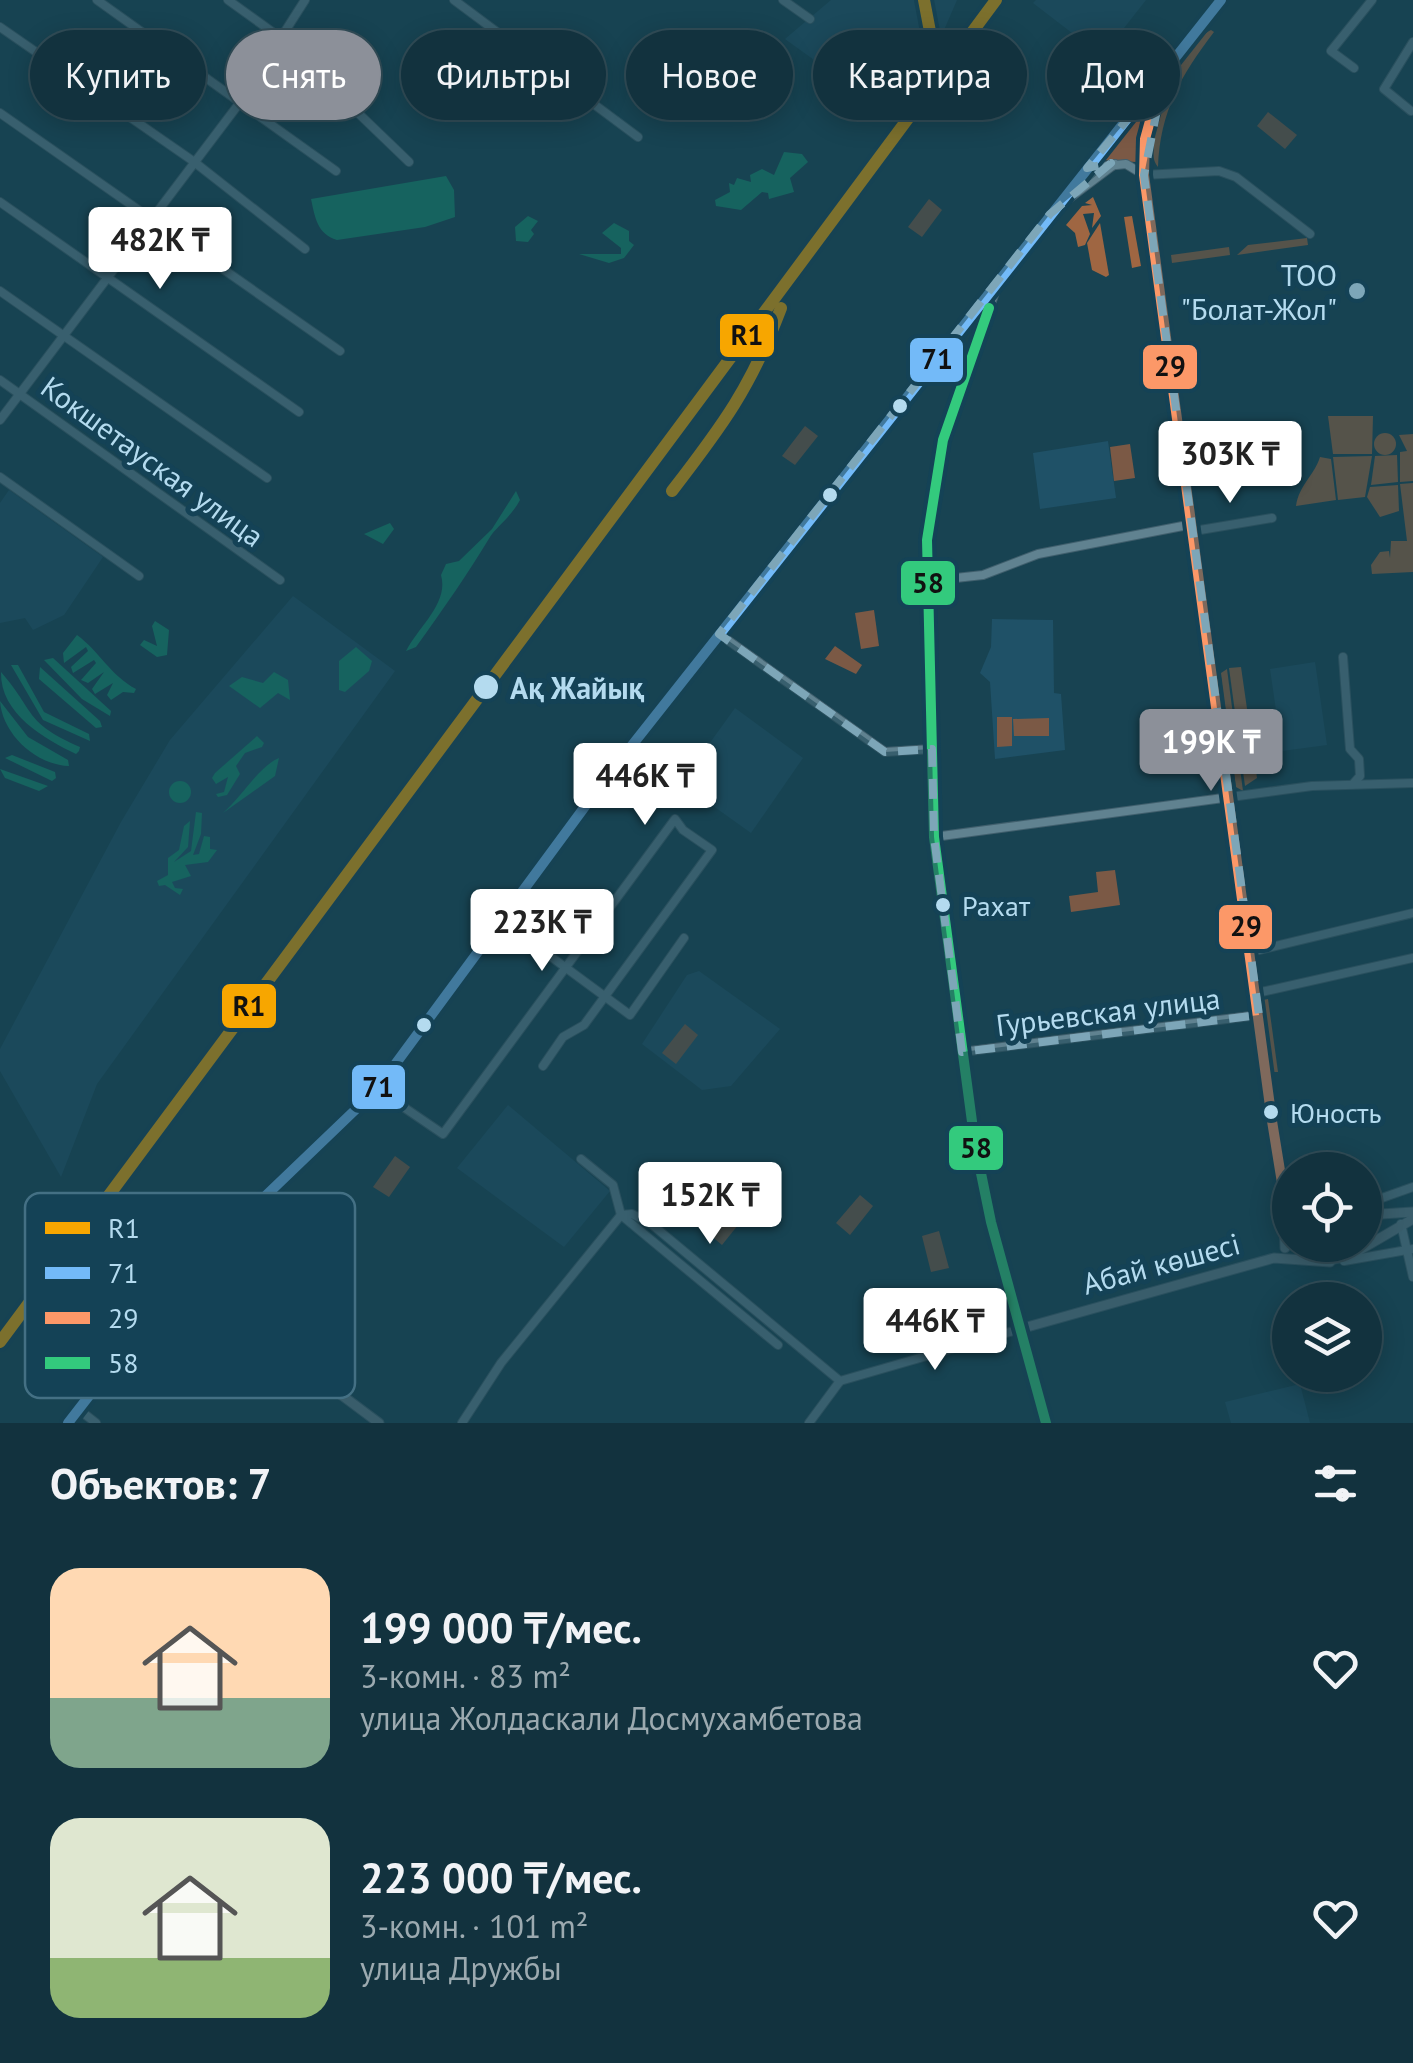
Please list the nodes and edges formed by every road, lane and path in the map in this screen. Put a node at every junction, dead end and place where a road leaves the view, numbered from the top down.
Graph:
1 (98, 0) edge
2 (228, 0) edge
3 (305, 0) edge
4 (454, 0) edge
5 (783, 0) edge
6 (1221, 0) edge
7 (1372, 0) edge
8 (810, 19) dead end
9 (0, 27) edge
10 (269, 30) edge
11 (285, 30) edge
12 (1413, 42) edge
13 (1180, 54) edge
14 (1354, 68) dead end
15 (226, 96) edge
16 (1411, 111) edge
17 (0, 112) edge
18 (226, 120) edge
19 (260, 120) edge
20 (365, 120) edge
21 (1127, 120) edge
22 (1150, 120) edge
23 (638, 138) dead end
24 (193, 161) junction
25 (409, 162) dead end
26 (1116, 164) junction
27 (1087, 168) junction
28 (336, 171) dead end
29 (1144, 175) junction
30 (0, 202) edge
31 (1050, 214) junction
32 (152, 219) junction
33 (1310, 234) dead end
34 (305, 249) dead end
35 (108, 278) junction
36 (999, 280) junction
37 (0, 291) edge
38 (63, 335) junction
39 (340, 351) dead end
40 (0, 380) edge
41 (20, 394) junction
42 (299, 412) dead end
43 (0, 420) edge
44 (268, 478) dead end
45 (4, 480) edge
46 (0, 494) edge
47 (1272, 518) dead end
48 (1194, 528) junction
49 (139, 576) dead end
50 (280, 580) dead end
51 (928, 582) junction
52 (719, 634) junction
53 (1344, 658) dead end
54 (932, 749) junction
55 (1353, 784) junction
56 (1413, 784) edge
57 (1230, 796) junction
58 (934, 837) junction
59 (1413, 913) edge
60 (501, 920) junction
61 (684, 938) dead end
62 (1251, 952) junction
63 (1413, 958) edge
64 (566, 968) junction
65 (1257, 994) junction
66 (605, 996) junction
67 (1259, 1015) junction
68 (962, 1052) junction
69 (543, 1066) dead end
70 (378, 1088) junction
71 (1279, 1152) edge
72 (581, 1159) dead end
73 (1413, 1186) edge
74 (1394, 1192) junction
75 (269, 1193) edge
76 (1382, 1197) edge
77 (621, 1215) junction
78 (1382, 1216) edge
79 (1413, 1216) edge
80 (1400, 1219) junction
81 (1382, 1231) edge
82 (1410, 1250) edge
83 (1382, 1254) edge
84 (1272, 1259) edge
85 (1413, 1277) edge
86 (1020, 1329) junction
87 (778, 1346) dead end
88 (840, 1381) junction
89 (87, 1398) edge
90 (345, 1398) edge
91 (78, 1409) junction
92 (68, 1423) edge
93 (96, 1423) edge
94 (379, 1423) edge
95 (462, 1423) edge
96 (809, 1423) edge
97 (1046, 1423) edge

1 - 15 street
2 - 10 street
3 - 11 street
4 - 23 street
5 - 8 street
6 - 13 main road
7 - 14 street
9 - 24 street
12 - 16 street
17 - 32 street
18 - 24 street
19 - 28 street
20 - 25 street
21 - 27 main road
22 - 29 street
24 - 32 street
24 - 34 street
26 - 27 street
26 - 29 street
26 - 31 street
27 - 31 main road
29 - 33 street
29 - 48 street
30 - 35 street
31 - 36 main road
32 - 35 street
32 - 39 street
35 - 38 street
35 - 42 street
36 - 51 main road
36 - 52 main road
37 - 38 street
38 - 41 street
38 - 44 street
40 - 41 street, Кокшетауская улица
41 - 43 street
41 - 50 street, Кокшетауская улица
45 - 46 street
45 - 49 street
47 - 48 street
48 - 51 street
48 - 57 street
51 - 54 main road
52 - 54 street
52 - 60 main road
53 - 55 street
54 - 58 main road
55 - 56 street
55 - 57 street
57 - 58 street
57 - 62 street
58 - 68 main road
59 - 62 street
60 - 64 street
60 - 70 main road
61 - 66 street
62 - 65 street
63 - 65 street
64 - 66 street
64 - 66 street
64 - 70 street
65 - 67 street
66 - 69 street
67 - 68 street, Гурьевская улица
67 - 71 street
68 - 86 main road
70 - 75 main road
72 - 77 street
73 - 74 street
74 - 76 street
74 - 80 street
77 - 87 street
77 - 88 street
77 - 95 street
78 - 80 main road
79 - 80 main road
80 - 81 main road
80 - 82 street
82 - 83 street
82 - 85 street
84 - 86 main road, Абай көшесі
86 - 88 street, Абай көшесі
86 - 97 main road
88 - 96 street
89 - 91 main road
90 - 94 main road
91 - 92 main road
91 - 93 street

